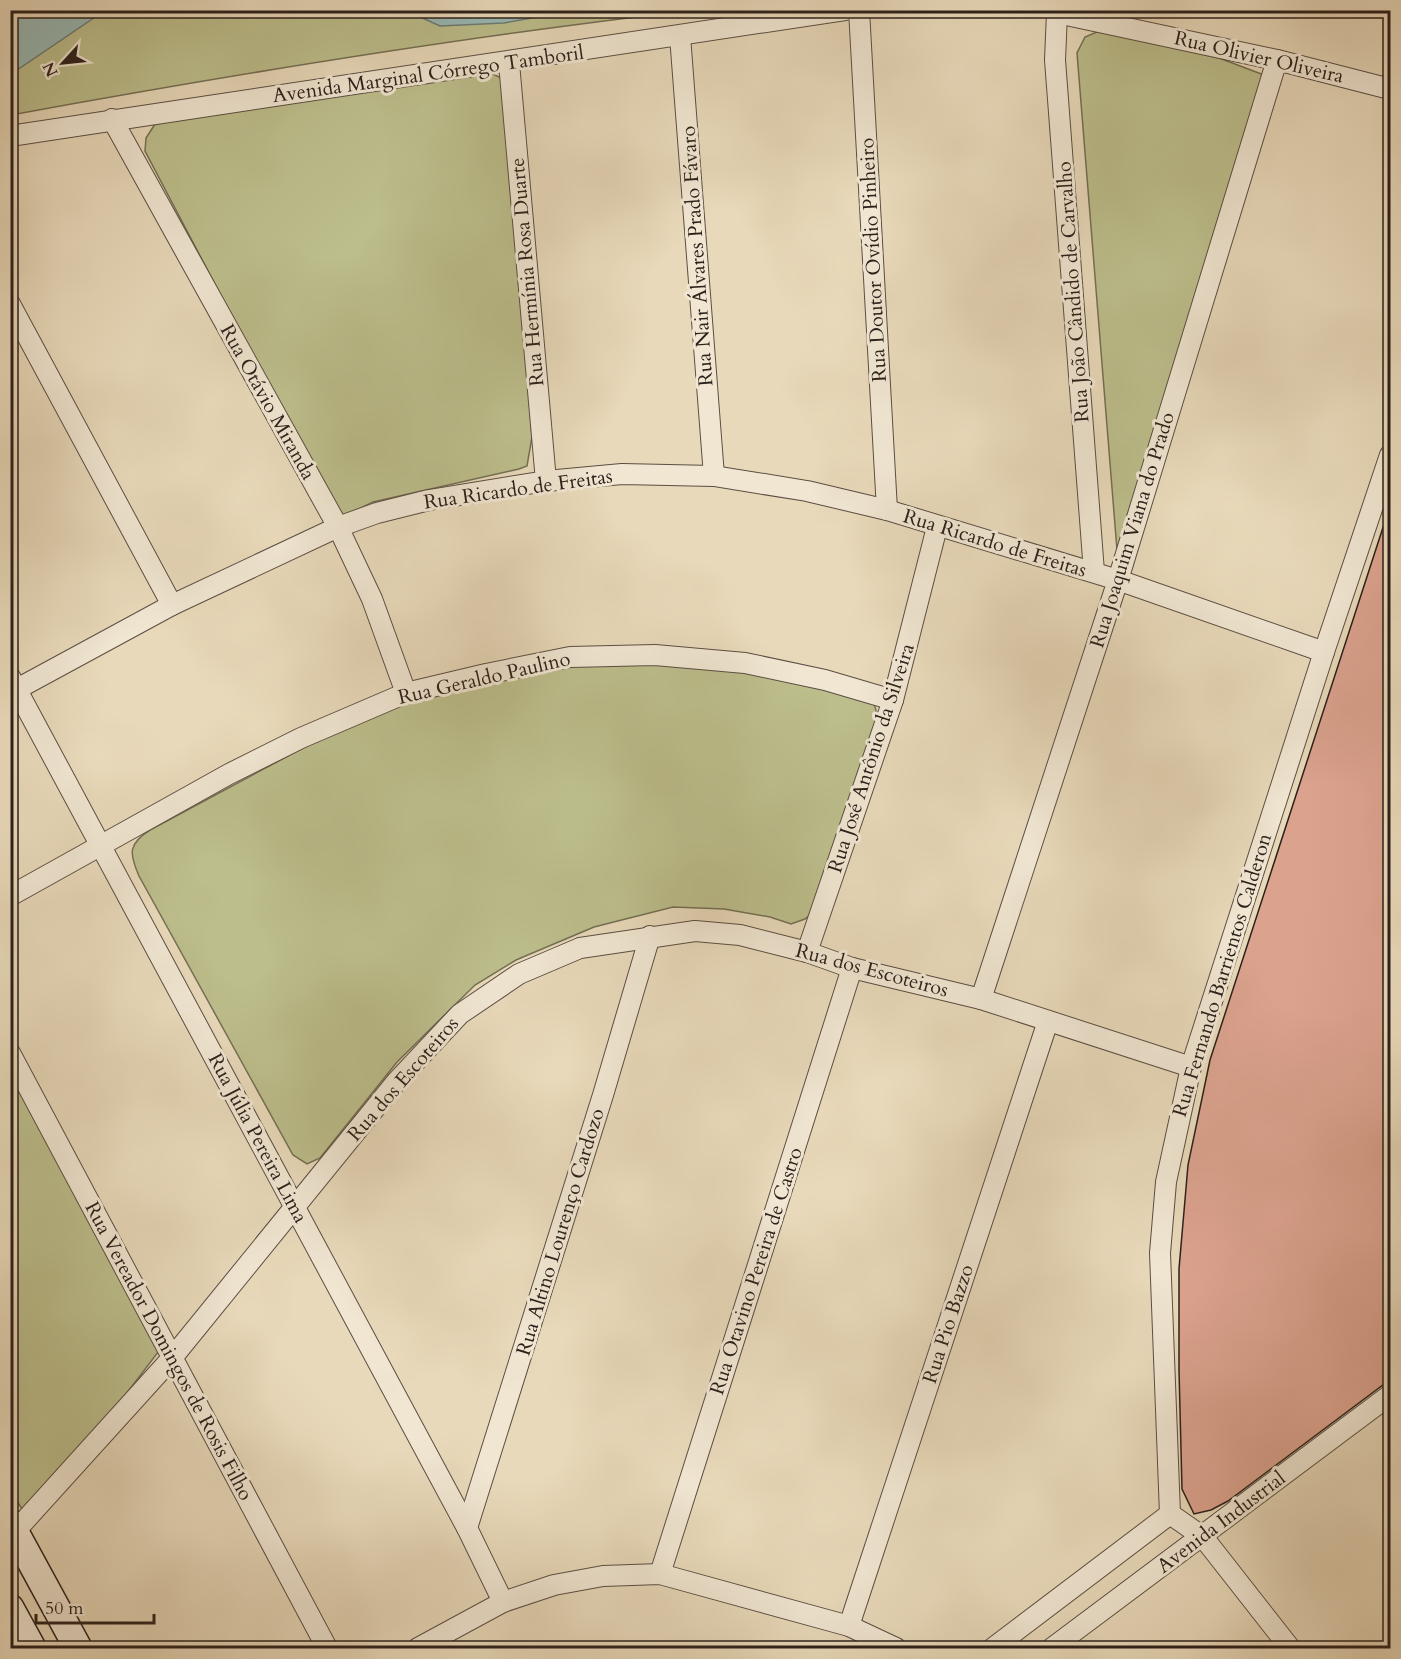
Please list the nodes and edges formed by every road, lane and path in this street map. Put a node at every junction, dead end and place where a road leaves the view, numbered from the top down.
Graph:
1 (845, 10) edge
2 (859, 10) edge
3 (1056, 11) edge
4 (680, 36) junction
5 (1277, 60) junction
6 (509, 63) junction
7 (1390, 88) edge
8 (112, 119) junction
9 (10, 136) edge
10 (10, 304) edge
11 (1390, 455) edge
12 (714, 476) junction
13 (546, 481) junction
14 (887, 510) junction
15 (338, 527) junction
16 (937, 527) junction
17 (1094, 572) junction
18 (1118, 580) junction
19 (172, 605) junction
20 (1324, 652) junction
21 (14, 683) edge
22 (406, 693) junction
23 (893, 700) junction
24 (101, 846) junction
25 (10, 896) edge
26 (650, 936) junction
27 (807, 952) junction
28 (852, 968) junction
29 (981, 999) junction
30 (1048, 1021) junction
31 (10, 1053) edge
32 (1191, 1066) junction
33 (295, 1208) junction
34 (172, 1358) junction
35 (1390, 1395) edge
36 (1170, 1514) junction
37 (467, 1528) junction
38 (12, 1531) edge
39 (1203, 1537) junction
40 (660, 1574) junction
41 (502, 1602) junction
42 (10, 1608) edge
43 (849, 1626) junction
44 (32, 1648) edge
45 (78, 1648) edge
46 (327, 1648) edge
47 (418, 1648) edge
48 (897, 1648) edge
49 (993, 1648) edge
50 (1052, 1648) edge
51 (1290, 1648) edge

1 - 4 street, Avenida Marginal Córrego Tamboril
2 - 14 street, Rua Doutor Ovídio Pinheiro
3 - 5 street, Rua Olivier Oliveira
3 - 17 street, Rua João Cândido de Carvalho
4 - 6 street, Avenida Marginal Córrego Tamboril
4 - 12 street, Rua Nair Álvares Prado Fávaro
5 - 7 street, Rua Olivier Oliveira
5 - 18 street, Rua Joaquim Viana do Prado
6 - 8 street, Avenida Marginal Córrego Tamboril
6 - 13 street, Rua Hermínia Rosa Duarte
8 - 9 street, Avenida Marginal Córrego Tamboril
8 - 15 street, Rua Otávio Miranda
10 - 19 street
11 - 20 street, Rua Fernando Barrientos Calderon
12 - 13 street, Rua Ricardo de Freitas
12 - 14 street, Rua Ricardo de Freitas
13 - 15 street, Rua Ricardo de Freitas
14 - 16 street, Rua Ricardo de Freitas
15 - 19 street, Rua Ricardo de Freitas
15 - 22 street, Rua Otávio Miranda
16 - 17 street, Rua Ricardo de Freitas
16 - 23 street, Rua José Antônio da Silveira
17 - 18 street, Rua Ricardo de Freitas
18 - 20 street, Rua Ricardo de Freitas
18 - 29 street, Rua Joaquim Viana do Prado
19 - 21 street, Rua Ricardo de Freitas
20 - 32 street, Rua Fernando Barrientos Calderon
21 - 24 street, Rua Júlia Pereira Lima
22 - 23 street, Rua Geraldo Paulino
22 - 24 street, Rua Geraldo Paulino
23 - 27 street, Rua José Antônio da Silveira
24 - 25 street, Rua Geraldo Paulino
24 - 33 street, Rua Júlia Pereira Lima
26 - 27 street, Rua dos Escoteiros
26 - 33 street, Rua dos Escoteiros
26 - 37 street, Rua Altino Lourenço Cardozo
27 - 28 street, Rua dos Escoteiros
28 - 29 street, Rua dos Escoteiros
28 - 40 street, Rua Otavino Pereira de Castro
29 - 30 street, Rua dos Escoteiros
30 - 32 street, Rua dos Escoteiros
30 - 43 street, Rua Pio Bazzo
31 - 34 street, Rua Vereador Domingos de Rosis Filho
32 - 36 street, Rua Fernando Barrientos Calderon
33 - 34 street, Rua dos Escoteiros
33 - 37 street, Rua Júlia Pereira Lima
34 - 38 street, Rua dos Escoteiros
34 - 46 street, Rua Vereador Domingos de Rosis Filho
35 - 39 street, Avenida Industrial
36 - 39 street
36 - 49 street, Avenida Industrial
37 - 41 street, Rua Júlia Pereira Lima
38 - 45 street
39 - 50 street, Avenida Industrial
39 - 51 street
40 - 41 street
40 - 43 street
41 - 47 street
42 - 44 street
43 - 48 street

